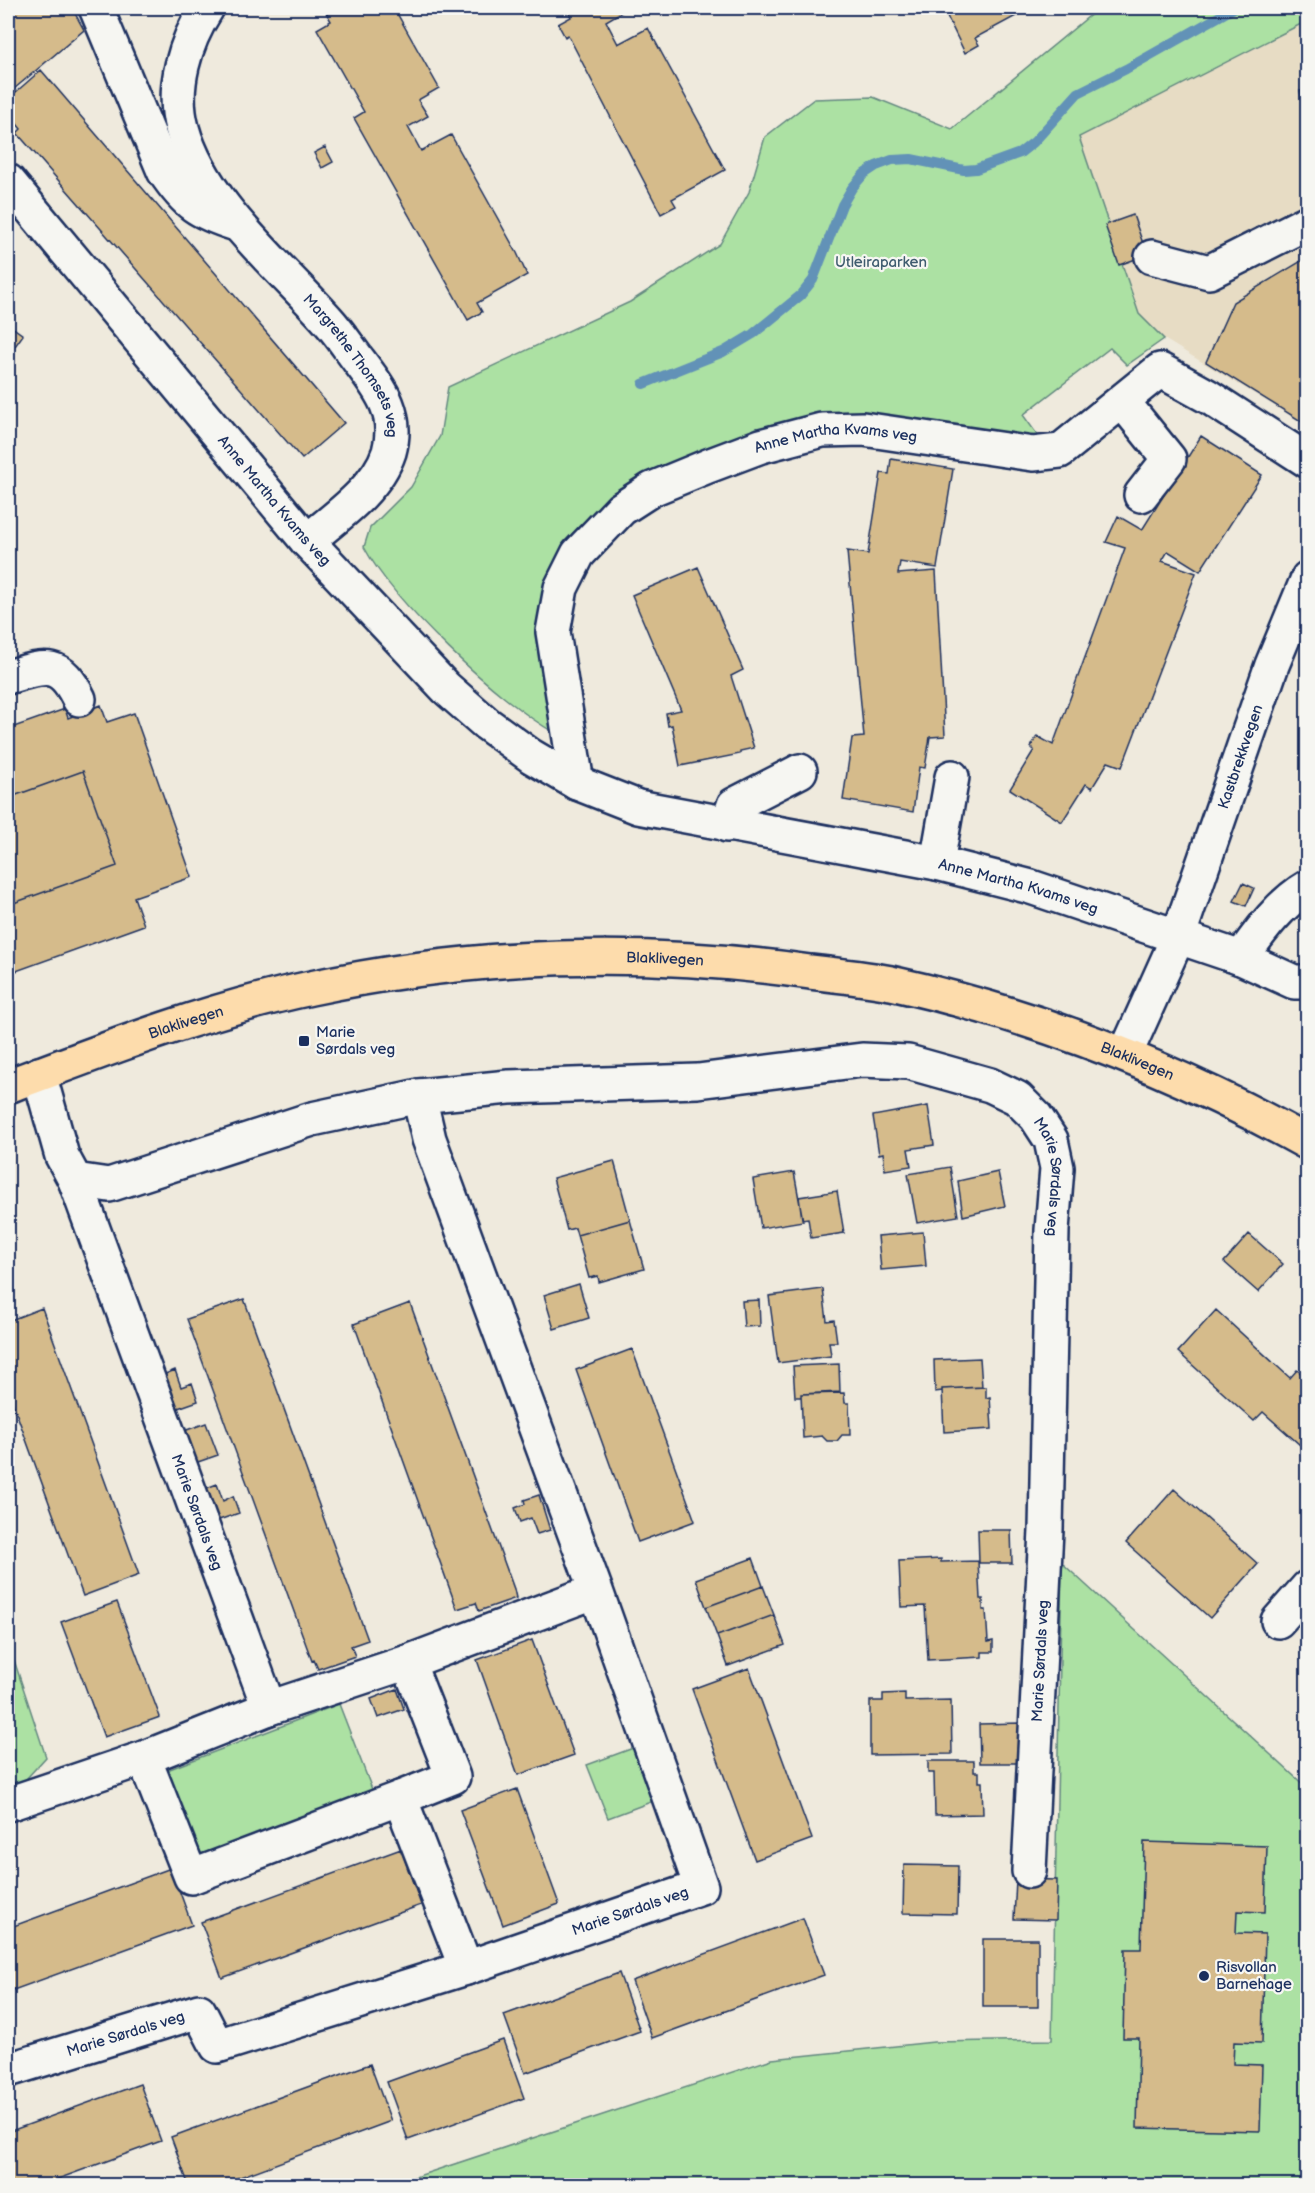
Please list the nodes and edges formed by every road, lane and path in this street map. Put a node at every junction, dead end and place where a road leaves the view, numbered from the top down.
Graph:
1 (96, 8) edge
2 (207, 8) edge
3 (8, 181) edge
4 (1308, 222) edge
5 (236, 224) junction
6 (1152, 257) dead end
7 (1123, 402) junction
8 (1308, 461) edge
9 (1141, 495) dead end
10 (307, 541) junction
11 (1308, 578) edge
12 (8, 677) edge
13 (79, 699) dead end
14 (800, 771) dead end
15 (952, 777) dead end
16 (577, 783) junction
17 (727, 825) junction
18 (937, 863) junction
19 (1308, 887) edge
20 (1178, 937) junction
21 (1241, 958) junction
22 (1308, 982) edge
23 (1125, 1055) junction
24 (39, 1074) junction
25 (8, 1086) edge
26 (419, 1095) junction
27 (1308, 1143) edge
28 (75, 1180) junction
29 (1308, 1587) edge
30 (596, 1591) junction
31 (1278, 1621) dead end
32 (408, 1662) junction
33 (269, 1708) junction
34 (144, 1758) junction
35 (400, 1798) junction
36 (8, 1804) edge
37 (1029, 1871) dead end
38 (466, 1968) junction
39 (8, 2070) edge

1 - 5 street, Margrethe Thomsets veg
2 - 5 street, Margrethe Thomsets veg
3 - 10 street, Anne Martha Kvams veg
4 - 6 street
5 - 10 street, Margrethe Thomsets veg
7 - 8 street, Anne Martha Kvams veg
7 - 9 street
7 - 16 street, Anne Martha Kvams veg
10 - 16 street, Anne Martha Kvams veg
11 - 20 street, Kastbrekkvegen
12 - 13 street
14 - 17 street
15 - 18 street
16 - 17 street, Anne Martha Kvams veg
17 - 18 street, Anne Martha Kvams veg
18 - 20 street, Anne Martha Kvams veg
19 - 21 street
20 - 21 street, Anne Martha Kvams veg
20 - 23 street, Kastbrekkvegen
21 - 22 street, Anne Martha Kvams veg
23 - 24 main road, Blaklivegen
23 - 27 main road, Blaklivegen
24 - 25 main road, Blaklivegen
24 - 28 street, Marie Sørdals veg
26 - 28 street, Marie Sørdals veg
26 - 30 street, Marie Sørdals veg
26 - 37 street, Marie Sørdals veg
28 - 33 street, Marie Sørdals veg
29 - 31 street
30 - 32 street
30 - 38 street, Marie Sørdals veg
32 - 33 street
32 - 35 street
33 - 34 street
34 - 35 street
34 - 36 street
35 - 38 street
38 - 39 street, Marie Sørdals veg

